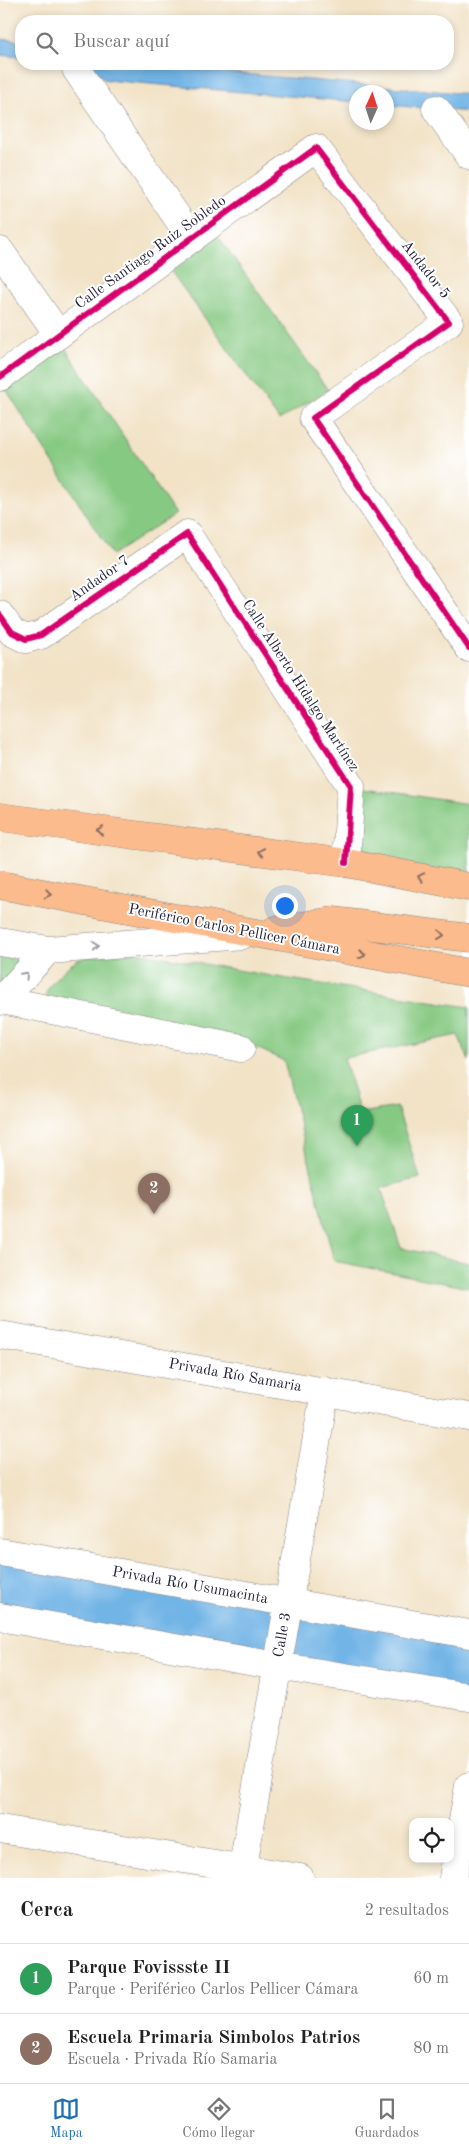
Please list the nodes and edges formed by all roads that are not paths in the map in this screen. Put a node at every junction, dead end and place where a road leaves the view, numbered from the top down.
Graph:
1 (77, 70) edge
2 (436, 109) dead end
3 (316, 148) joint
4 (469, 155) edge
5 (192, 239) junction
6 (0, 251) edge
7 (58, 334) junction
8 (0, 377) edge
9 (187, 534) joint
10 (0, 615) edge
11 (469, 648) edge
12 (0, 817) edge
13 (346, 863) junction
14 (0, 885) edge
15 (469, 887) edge
16 (254, 934) junction
17 (469, 938) edge
18 (0, 942) edge
19 (48, 950) junction
20 (469, 973) edge
21 (1, 998) edge
22 (241, 1048) dead end
23 (0, 1335) edge
24 (325, 1391) junction
25 (469, 1418) edge
26 (0, 1552) edge
27 (288, 1604) junction
28 (0, 1616) edge
29 (469, 1634) edge
30 (278, 1666) junction
31 (469, 1697) edge
32 (469, 1786) edge
33 (0, 1830) edge
34 (242, 1873) edge
35 (300, 1878) edge
36 (454, 1878) edge

1 - 5 street
2 - 4 street
3 - 5 street, Calle Santiago Ruiz Sobledo
3 - 11 street, Andador 5
5 - 7 street, Calle Santiago Ruiz Sobledo
6 - 7 street
7 - 8 street, Calle Santiago Ruiz Sobledo
9 - 10 street, Andador 7
9 - 13 street, Calle Alberto Hidalgo Martínez
13 -> 12 main road
15 -> 13 main road
14 -> 16 main road, Periférico Carlos Pellicer Cámara
16 -> 17 main road
19 -> 16 street
16 -> 20 main road, Periférico Carlos Pellicer Cámara
18 - 19 street
21 -> 19 street
21 - 22 street
23 - 24 street, Privada Río Samaria
24 - 25 street, Privada Río Samaria
24 - 27 street, Calle 3
26 - 27 street, Privada Río Usumacinta
27 - 29 street, Privada Río Usumacinta
27 - 30 street, Calle 3
28 - 30 street
30 - 31 street
30 - 34 street, Calle 3
32 - 36 street
33 - 34 street
34 - 35 street

